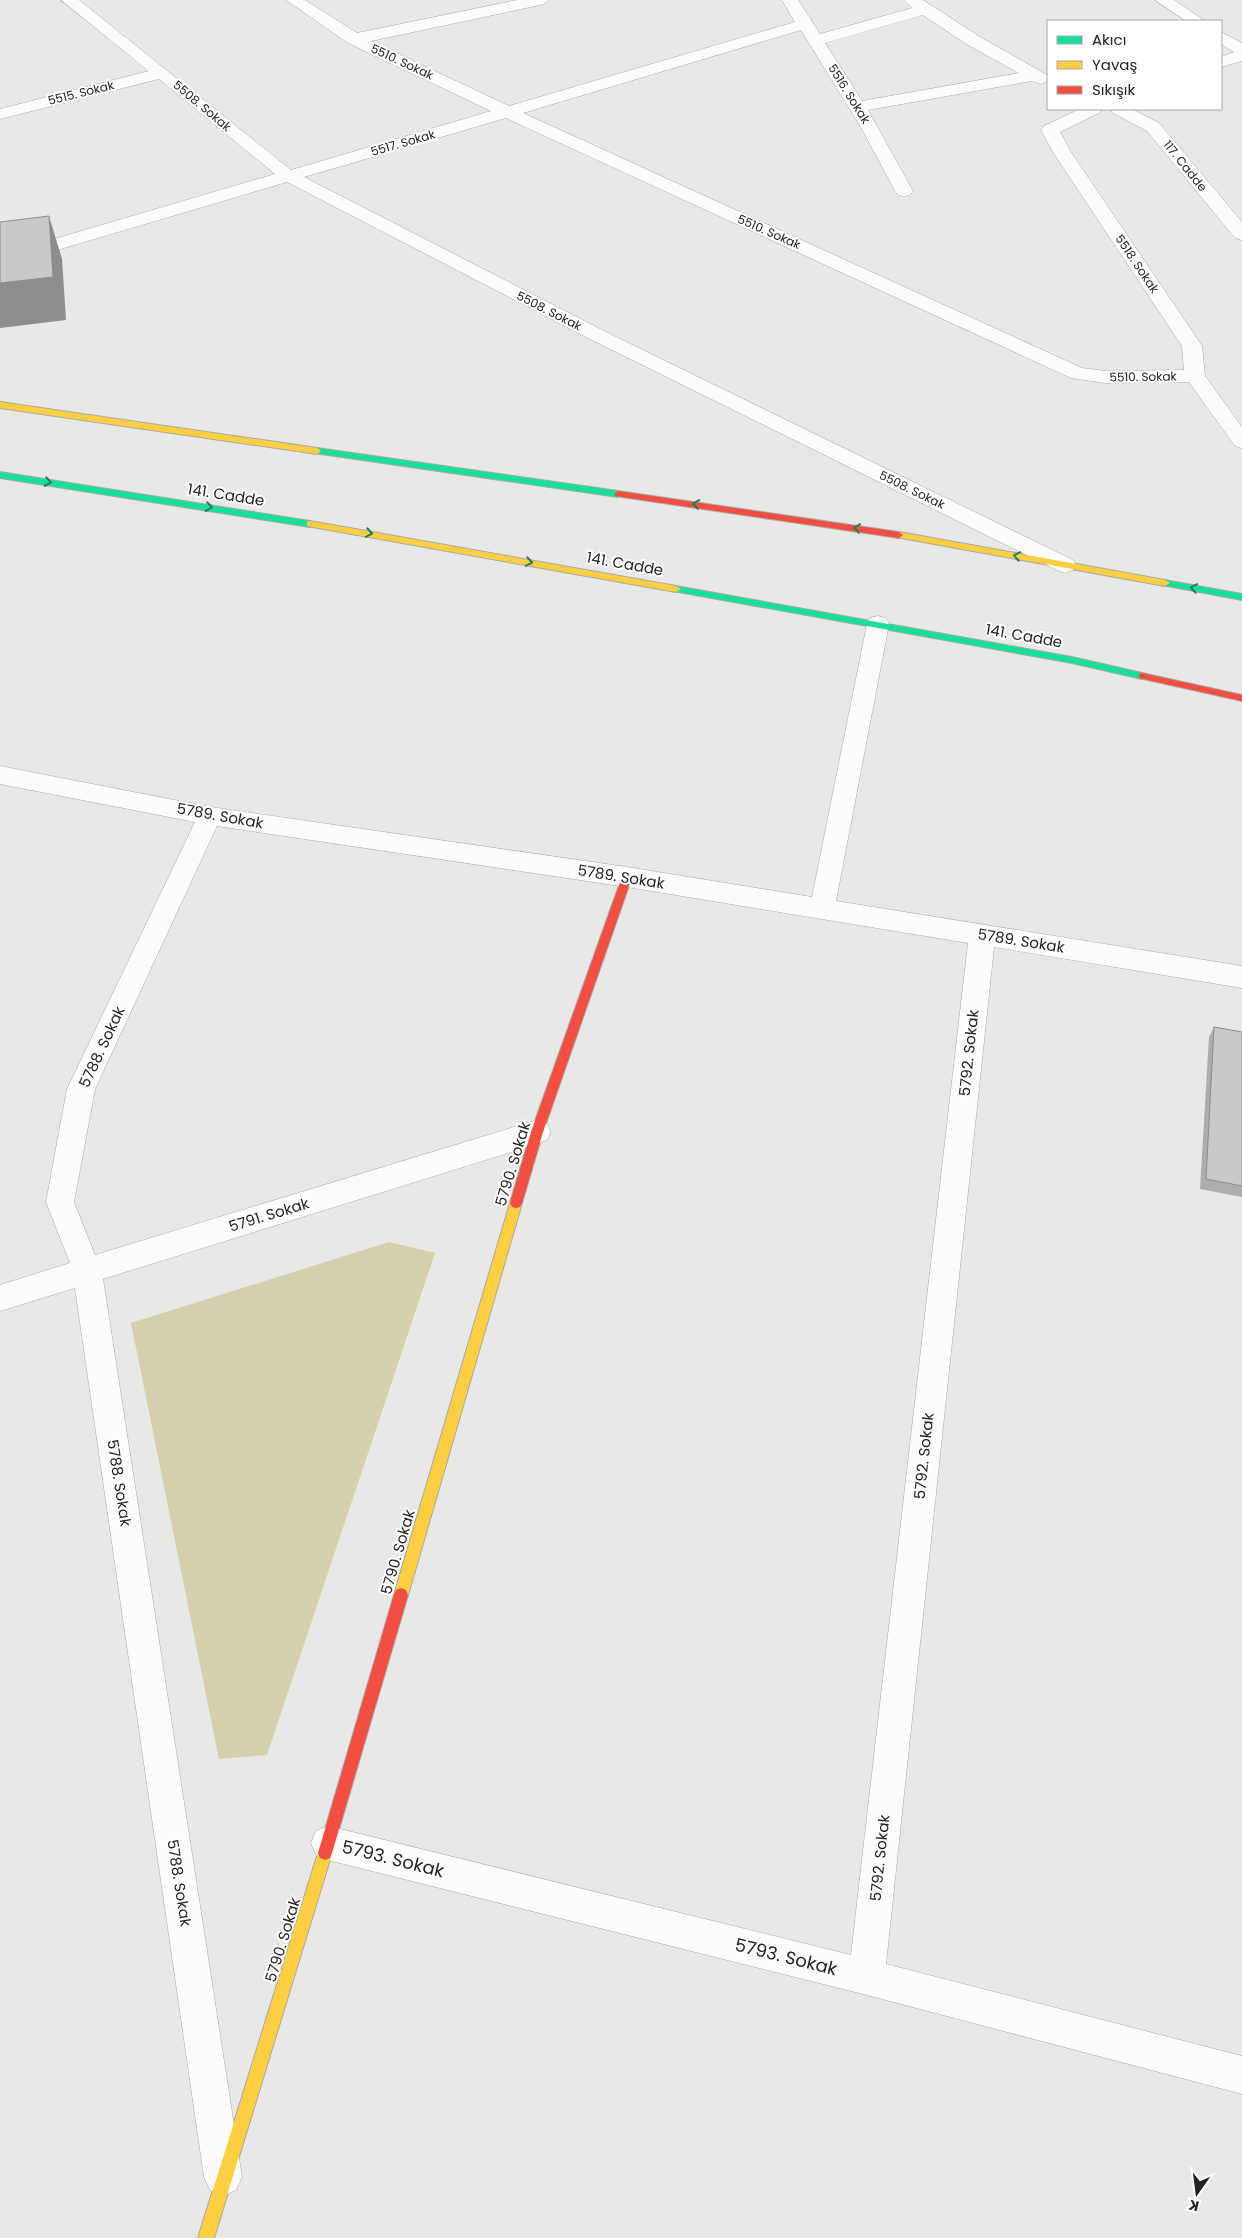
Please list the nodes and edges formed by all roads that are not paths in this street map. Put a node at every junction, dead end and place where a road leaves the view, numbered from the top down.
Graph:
1 (69, 0) edge
2 (294, 0) edge
3 (540, 0) edge
4 (790, 0) edge
5 (1164, 0) edge
6 (919, 4) edge
7 (1195, 20) edge
8 (805, 24) junction
9 (1222, 38) edge
10 (354, 40) junction
11 (815, 41) junction
12 (1242, 50) edge
13 (1242, 55) edge
14 (1222, 62) edge
15 (162, 73) junction
16 (1041, 79) edge
17 (857, 107) junction
18 (1091, 110) edge
19 (1121, 110) edge
20 (510, 112) junction
21 (0, 114) edge
22 (288, 176) junction
23 (904, 191) dead end
24 (1242, 234) edge
25 (0, 260) edge
26 (1195, 376) junction
27 (0, 405) edge
28 (1242, 441) edge
29 (0, 475) edge
30 (1065, 565) junction
31 (1242, 597) edge
32 (878, 624) junction
33 (1242, 698) edge
34 (0, 774) edge
35 (210, 816) junction
36 (627, 878) junction
37 (822, 909) junction
38 (982, 935) junction
39 (1242, 977) edge
40 (537, 1132) junction
41 (87, 1271) junction
42 (0, 1298) edge
43 (328, 1843) junction
44 (866, 1976) junction
45 (1242, 2075) edge
46 (224, 2181) junction
47 (206, 2238) edge

1 - 15 street, 5508. Sokak
2 - 10 street, 5510. Sokak
3 - 10 street
4 - 8 street, 5516. Sokak
5 - 7 street
6 - 11 street
6 - 16 street
8 - 11 street, 5516. Sokak
8 - 20 street, 5517. Sokak
9 - 12 street
10 - 20 street, 5510. Sokak
11 - 17 street, 5516. Sokak
13 - 14 street
15 - 21 street, 5515. Sokak
15 - 22 street, 5508. Sokak
16 - 17 street
17 - 23 street, 5516. Sokak
18 - 26 street, 5518. Sokak
19 - 24 street, 117. Cadde
20 - 22 street, 5517. Sokak
20 - 26 street, 5510. Sokak
22 - 25 street, 5517. Sokak
22 - 30 street, 5508. Sokak
26 - 28 street, 5518. Sokak
30 -> 27 street
29 -> 32 street, 141. Cadde
31 -> 30 street
32 - 33 street, 141. Cadde
32 - 37 street
34 - 35 street, 5789. Sokak
35 - 36 street, 5789. Sokak
35 - 41 street, 5788. Sokak
36 - 37 street, 5789. Sokak
36 - 40 street, 5790. Sokak
37 - 38 street, 5789. Sokak
38 - 39 street, 5789. Sokak
38 - 44 street, 5792. Sokak
40 - 41 street, 5791. Sokak
40 - 43 street, 5790. Sokak
41 - 42 street, 5791. Sokak
41 - 46 street, 5788. Sokak
43 - 44 street, 5793. Sokak
43 - 46 street, 5790. Sokak
44 - 45 street, 5793. Sokak
46 - 47 street, 5790. Sokak

